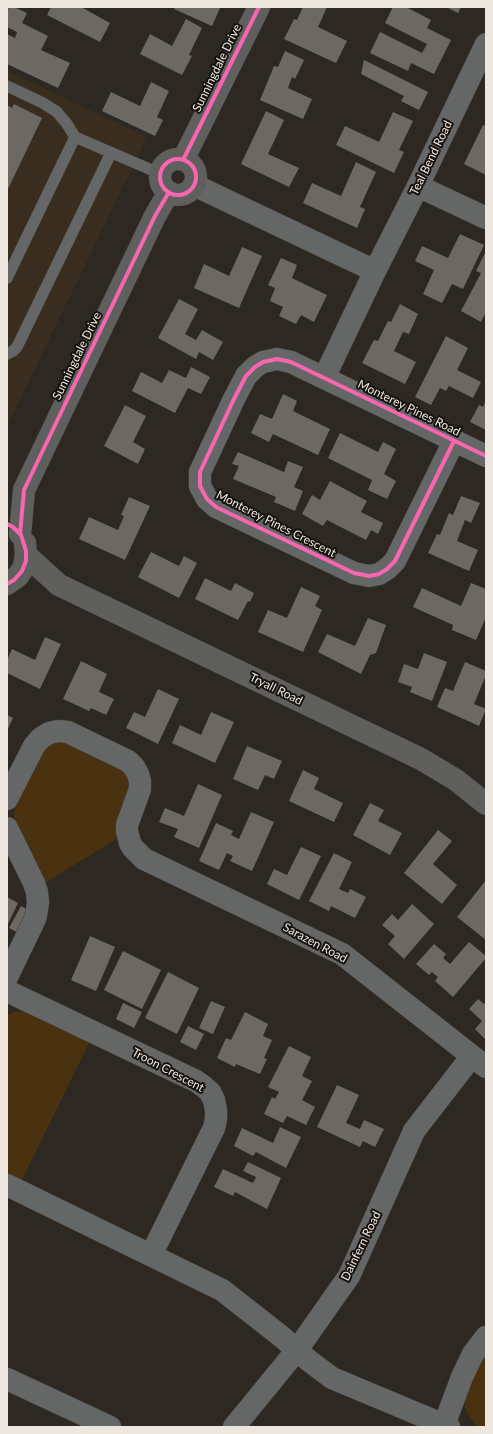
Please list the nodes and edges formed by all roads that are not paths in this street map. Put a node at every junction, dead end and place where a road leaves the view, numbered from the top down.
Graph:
1 (259, 7) edge
2 (486, 44) edge
3 (7, 86) edge
4 (74, 137) junction
5 (111, 153) junction
6 (184, 160) junction
7 (165, 183) junction
8 (194, 185) junction
9 (418, 186) junction
10 (486, 218) edge
11 (375, 271) junction
12 (7, 278) edge
13 (7, 354) edge
14 (324, 378) junction
15 (454, 441) junction
16 (486, 456) edge
17 (24, 490) junction
18 (7, 505) edge
19 (13, 529) edge
20 (26, 555) junction
21 (8, 584) edge
22 (59, 585) junction
23 (7, 799) edge
24 (486, 804) edge
25 (7, 828) edge
26 (7, 977) edge
27 (7, 991) edge
28 (479, 1062) edge
29 (7, 1185) edge
30 (151, 1255) junction
31 (486, 1337) edge
32 (297, 1350) junction
33 (7, 1379) edge
34 (447, 1426) edge
35 (110, 1427) edge
36 (234, 1427) edge

1 - 6 street, Sunningdale Drive
2 - 9 street, Teal Bend Road
3 - 4 lane
4 - 5 lane
4 - 12 lane
5 - 7 lane
5 - 13 lane
6 - 7 street
6 - 8 street
7 - 8 street
7 - 17 street, Sunningdale Drive
8 - 11 street
9 - 10 street
9 - 11 street, Teal Bend Road
11 - 14 street
14 - 15 street, Monterey Pines Road
14 - 15 street, Monterey Pines Crescent
15 - 16 street, Monterey Pines Road
17 - 18 street, Sunningdale Drive
17 - 19 street, Sunningdale Drive
19 - 20 street
20 - 21 street
20 - 22 street, Tryall Road
21 - 22 street, Tryall Road
22 - 24 street, Tryall Road
23 - 28 street, Sarazen Road
25 - 26 street
27 - 30 street, Troon Crescent
28 - 32 street, Dainfern Road
29 - 30 street
30 - 32 street
31 - 34 street
32 - 34 street
32 - 36 street, Dainfern Road
33 - 35 street

